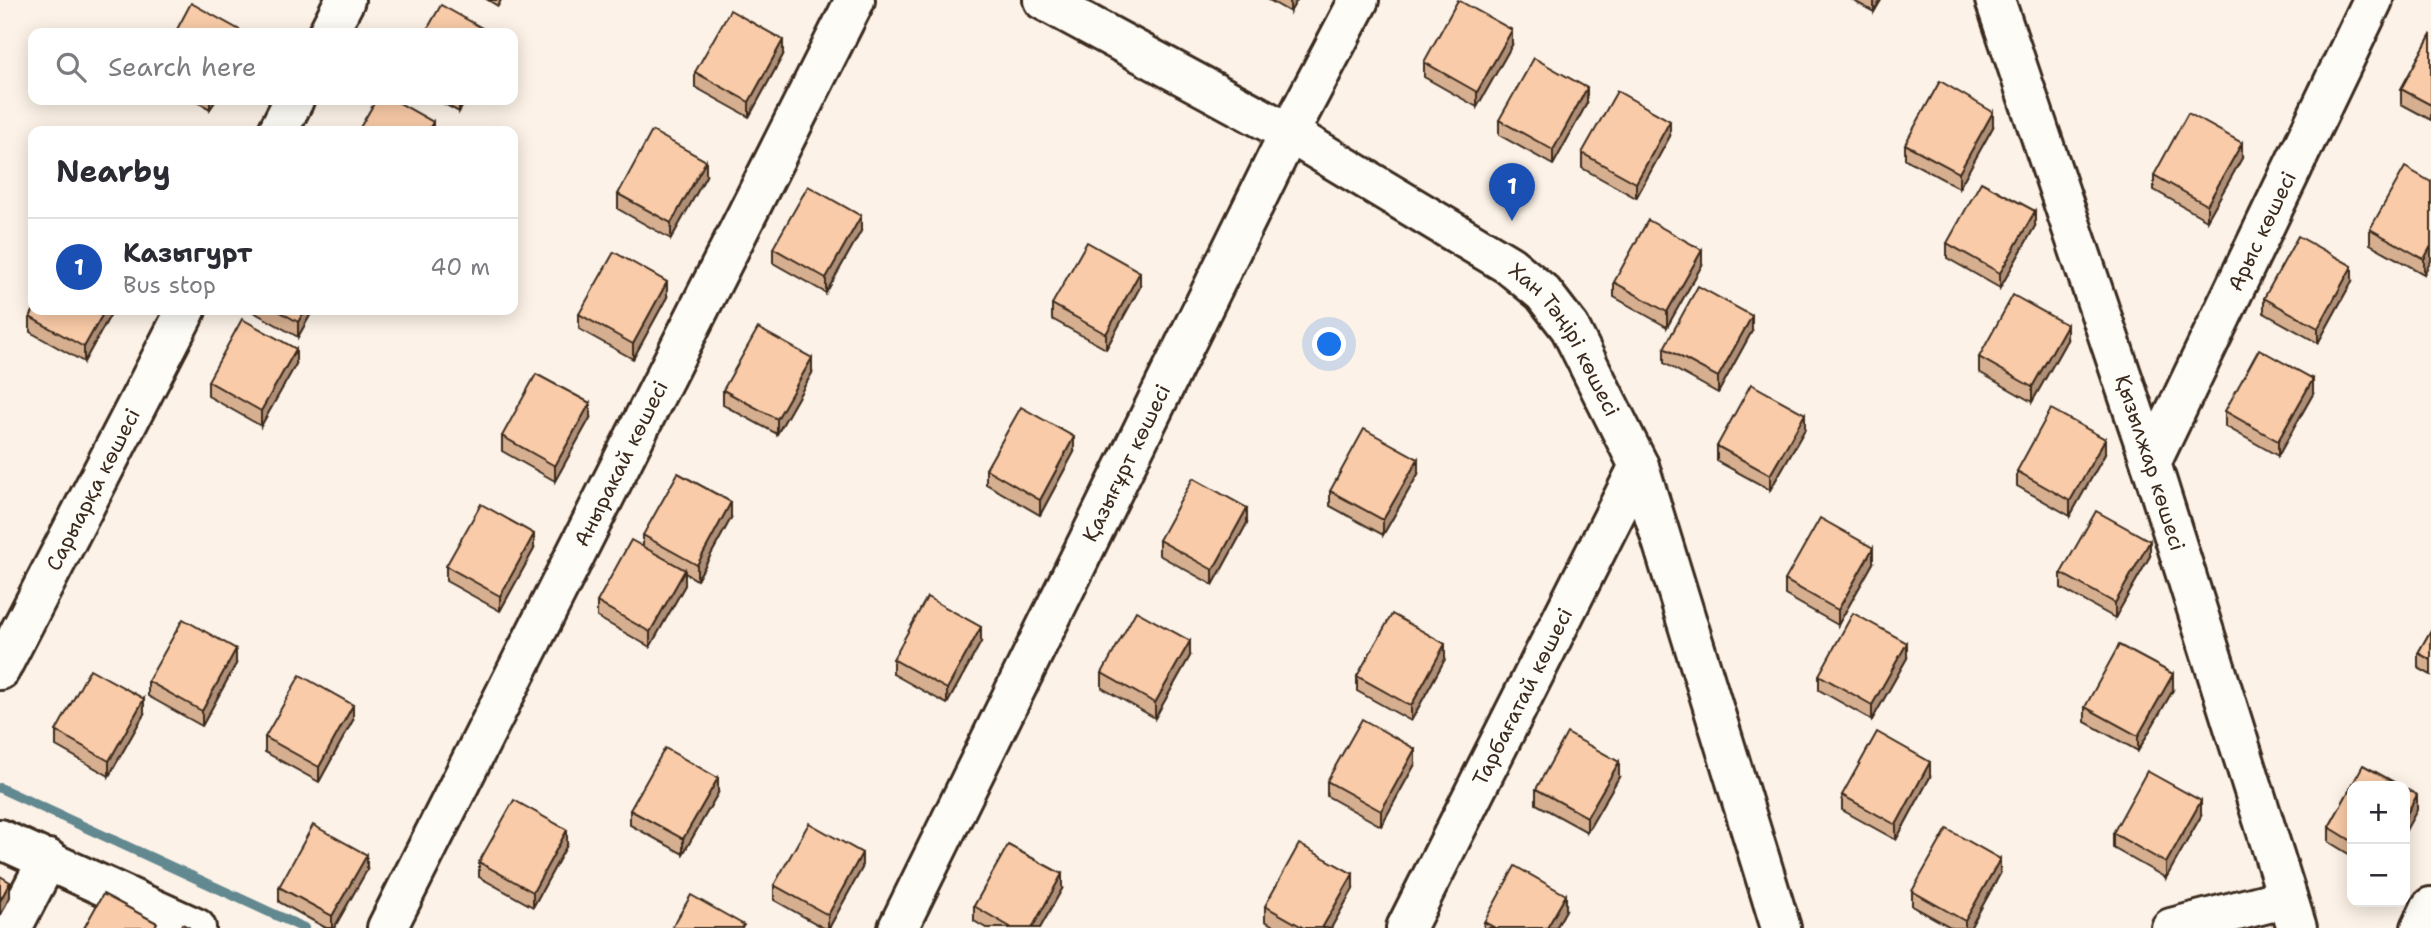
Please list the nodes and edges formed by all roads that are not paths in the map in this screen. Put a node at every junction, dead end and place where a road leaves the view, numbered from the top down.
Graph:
1 (345, 0) edge
2 (855, 0) edge
3 (1043, 0) edge
4 (1359, 0) edge
5 (1995, 0) edge
6 (2373, 0) edge
7 (331, 28) edge
8 (291, 105) edge
9 (281, 126) edge
10 (1289, 134) junction
11 (183, 315) edge
12 (2151, 463) junction
13 (1639, 466) junction
14 (0, 670) edge
15 (0, 839) edge
16 (48, 859) junction
17 (2431, 907) edge
18 (2292, 913) edge
19 (12, 928) edge
20 (196, 928) edge
21 (387, 928) edge
22 (898, 928) edge
23 (1406, 928) edge
24 (1781, 928) edge
25 (2171, 928) edge
26 (2421, 928) edge

1 - 7 street
2 - 21 street, Аныракай көшесі
3 - 10 street, Хан Тәңірі көшесі
4 - 10 street, Қазығұрт көшесі
5 - 12 street, Қызылжар көшесі
6 - 12 street, Арыс көшесі
8 - 9 street
10 - 13 street, Хан Тәңірі көшесі
10 - 22 street, Қазығұрт көшесі
11 - 14 street, Сарыарқа көшесі
12 - 18 street, Қызылжар көшесі
13 - 23 street, Тарбағатай көшесі
13 - 24 street, Хан Тәңірі көшесі
15 - 16 street
16 - 19 street
16 - 20 street
17 - 26 street
18 - 25 street

